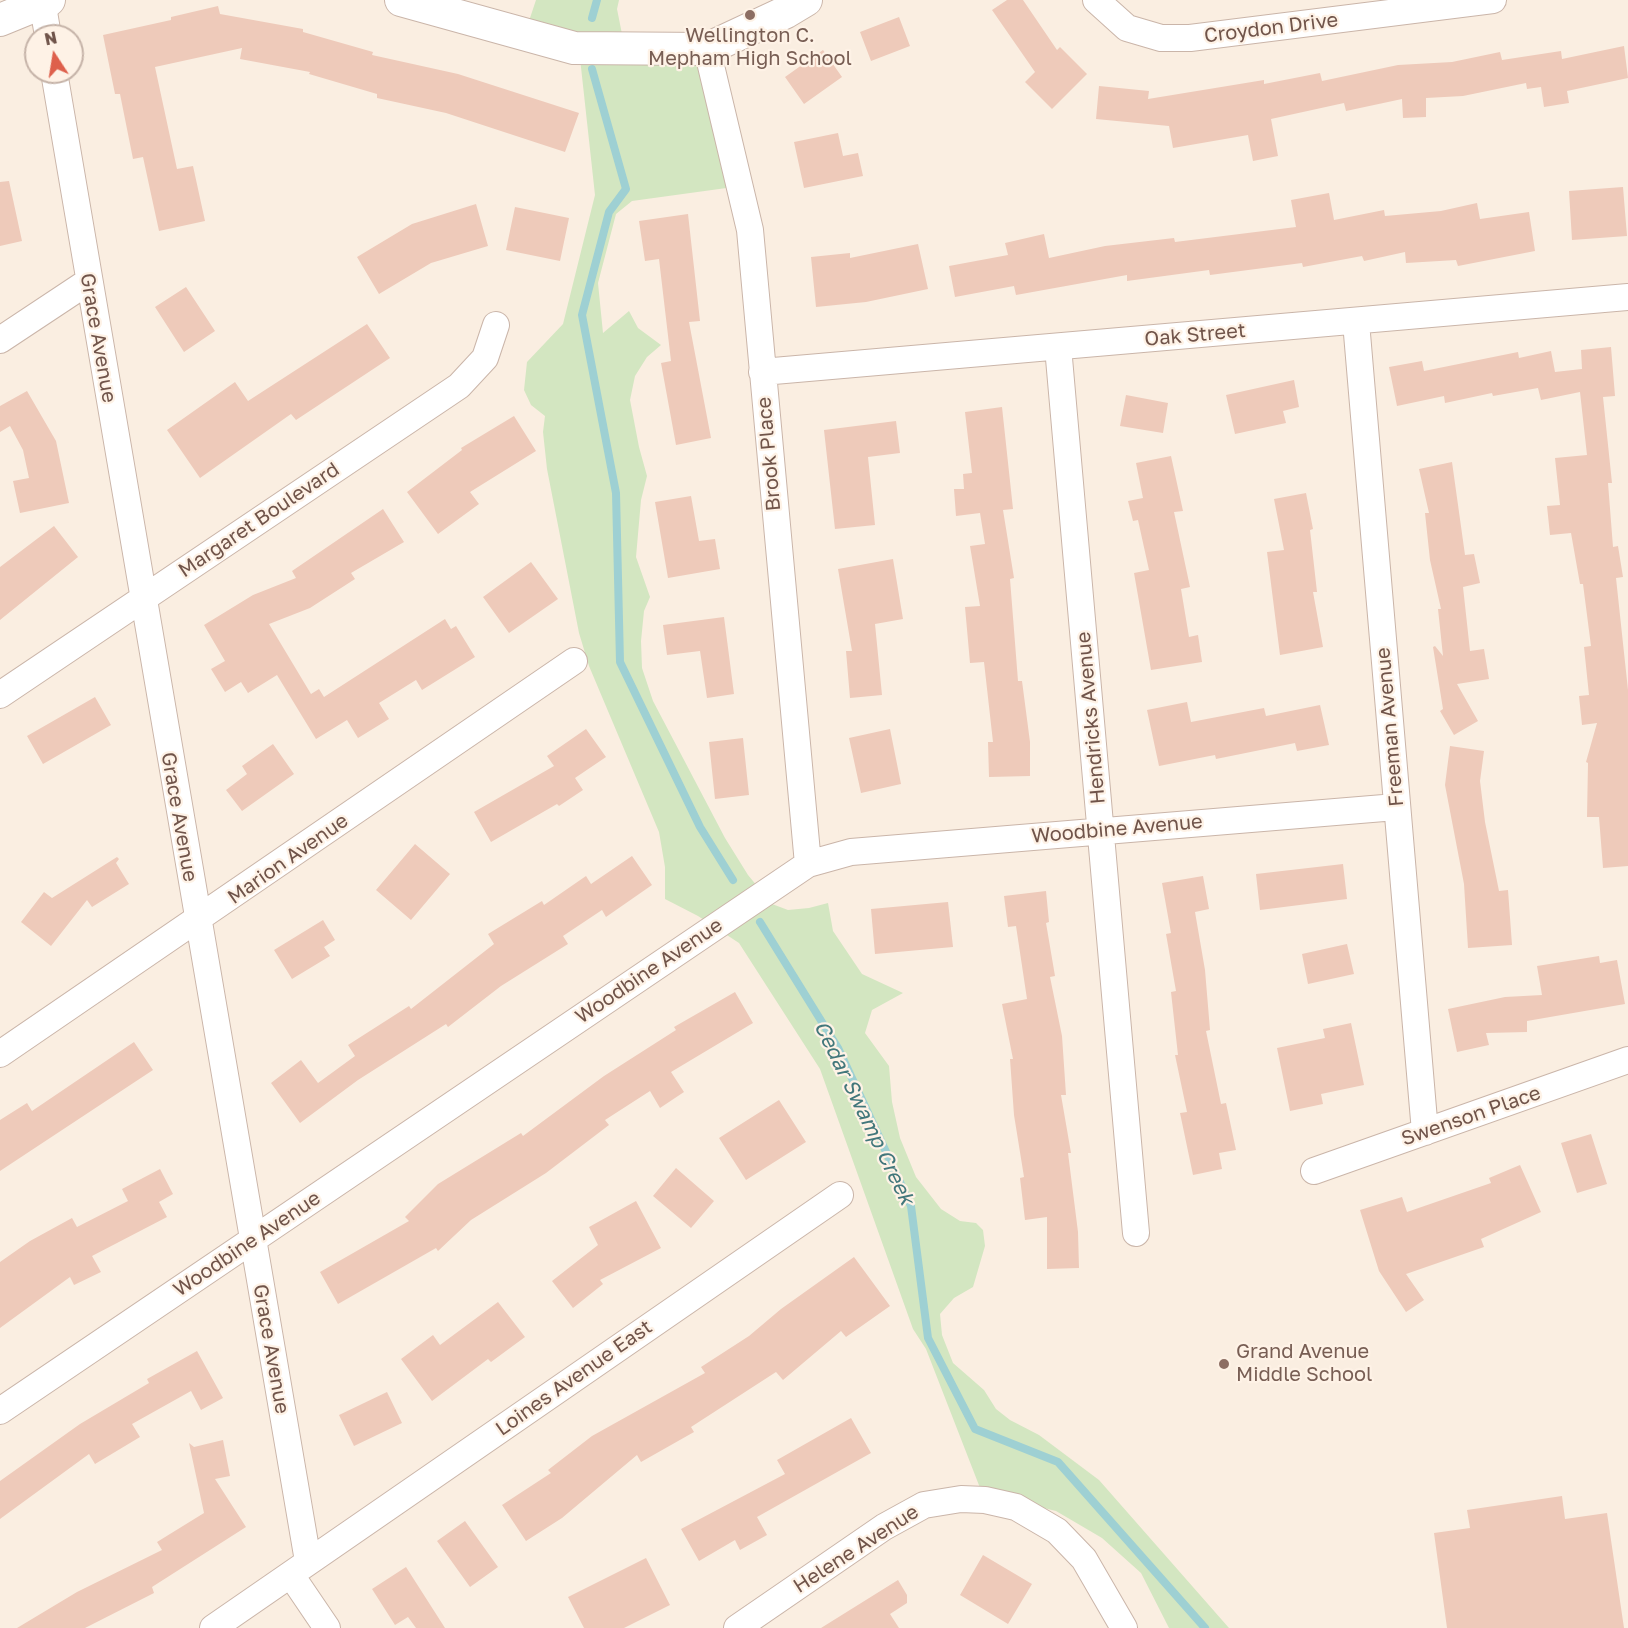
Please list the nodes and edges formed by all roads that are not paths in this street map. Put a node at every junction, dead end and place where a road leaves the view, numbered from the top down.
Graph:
1 (401, 0) edge
2 (806, 0) edge
3 (1096, 0) edge
4 (1493, 0) edge
5 (45, 1) edge
6 (0, 20) edge
7 (47, 24) edge
8 (707, 49) junction
9 (56, 84) edge
10 (88, 281) junction
11 (1628, 297) edge
12 (1356, 321) junction
13 (496, 325) dead end
14 (0, 340) edge
15 (1059, 347) junction
16 (762, 372) junction
17 (143, 599) junction
18 (574, 662) dead end
19 (0, 695) edge
20 (1396, 807) junction
21 (1101, 830) junction
22 (808, 864) junction
23 (197, 921) junction
24 (0, 1054) edge
25 (1628, 1060) edge
26 (1425, 1132) junction
27 (1314, 1171) dead end
28 (840, 1195) dead end
29 (1136, 1233) dead end
30 (252, 1241) junction
31 (0, 1411) edge
32 (299, 1568) junction
33 (753, 1624) edge
34 (213, 1628) edge
35 (327, 1628) edge
36 (1124, 1628) edge

1 - 8 street
2 - 8 street
3 - 4 street, Croydon Drive
5 - 6 street
5 - 7 street
8 - 16 street, Brook Place
9 - 10 street, Grace Avenue
10 - 14 street
10 - 17 street, Grace Avenue
11 - 12 street, Oak Street
12 - 15 street, Oak Street
12 - 20 street, Freeman Avenue
13 - 17 street, Margaret Boulevard
15 - 16 street, Oak Street
15 - 21 street, Hendricks Avenue
16 - 22 street, Brook Place
17 - 19 street, Margaret Boulevard
17 - 23 street, Grace Avenue
18 - 23 street, Marion Avenue
20 - 21 street, Woodbine Avenue
20 - 26 street, Freeman Avenue
21 - 22 street, Woodbine Avenue
21 - 29 street, Hendricks Avenue
22 - 30 street, Woodbine Avenue
23 - 24 street, Marion Avenue
23 - 30 street, Grace Avenue
25 - 26 street, Swenson Place
26 - 27 street, Swenson Place
28 - 32 street, Loines Avenue East
30 - 31 street, Woodbine Avenue
30 - 32 street, Grace Avenue
32 - 34 street, Loines Avenue East
32 - 35 street, Grace Avenue
33 - 36 street, Helene Avenue

